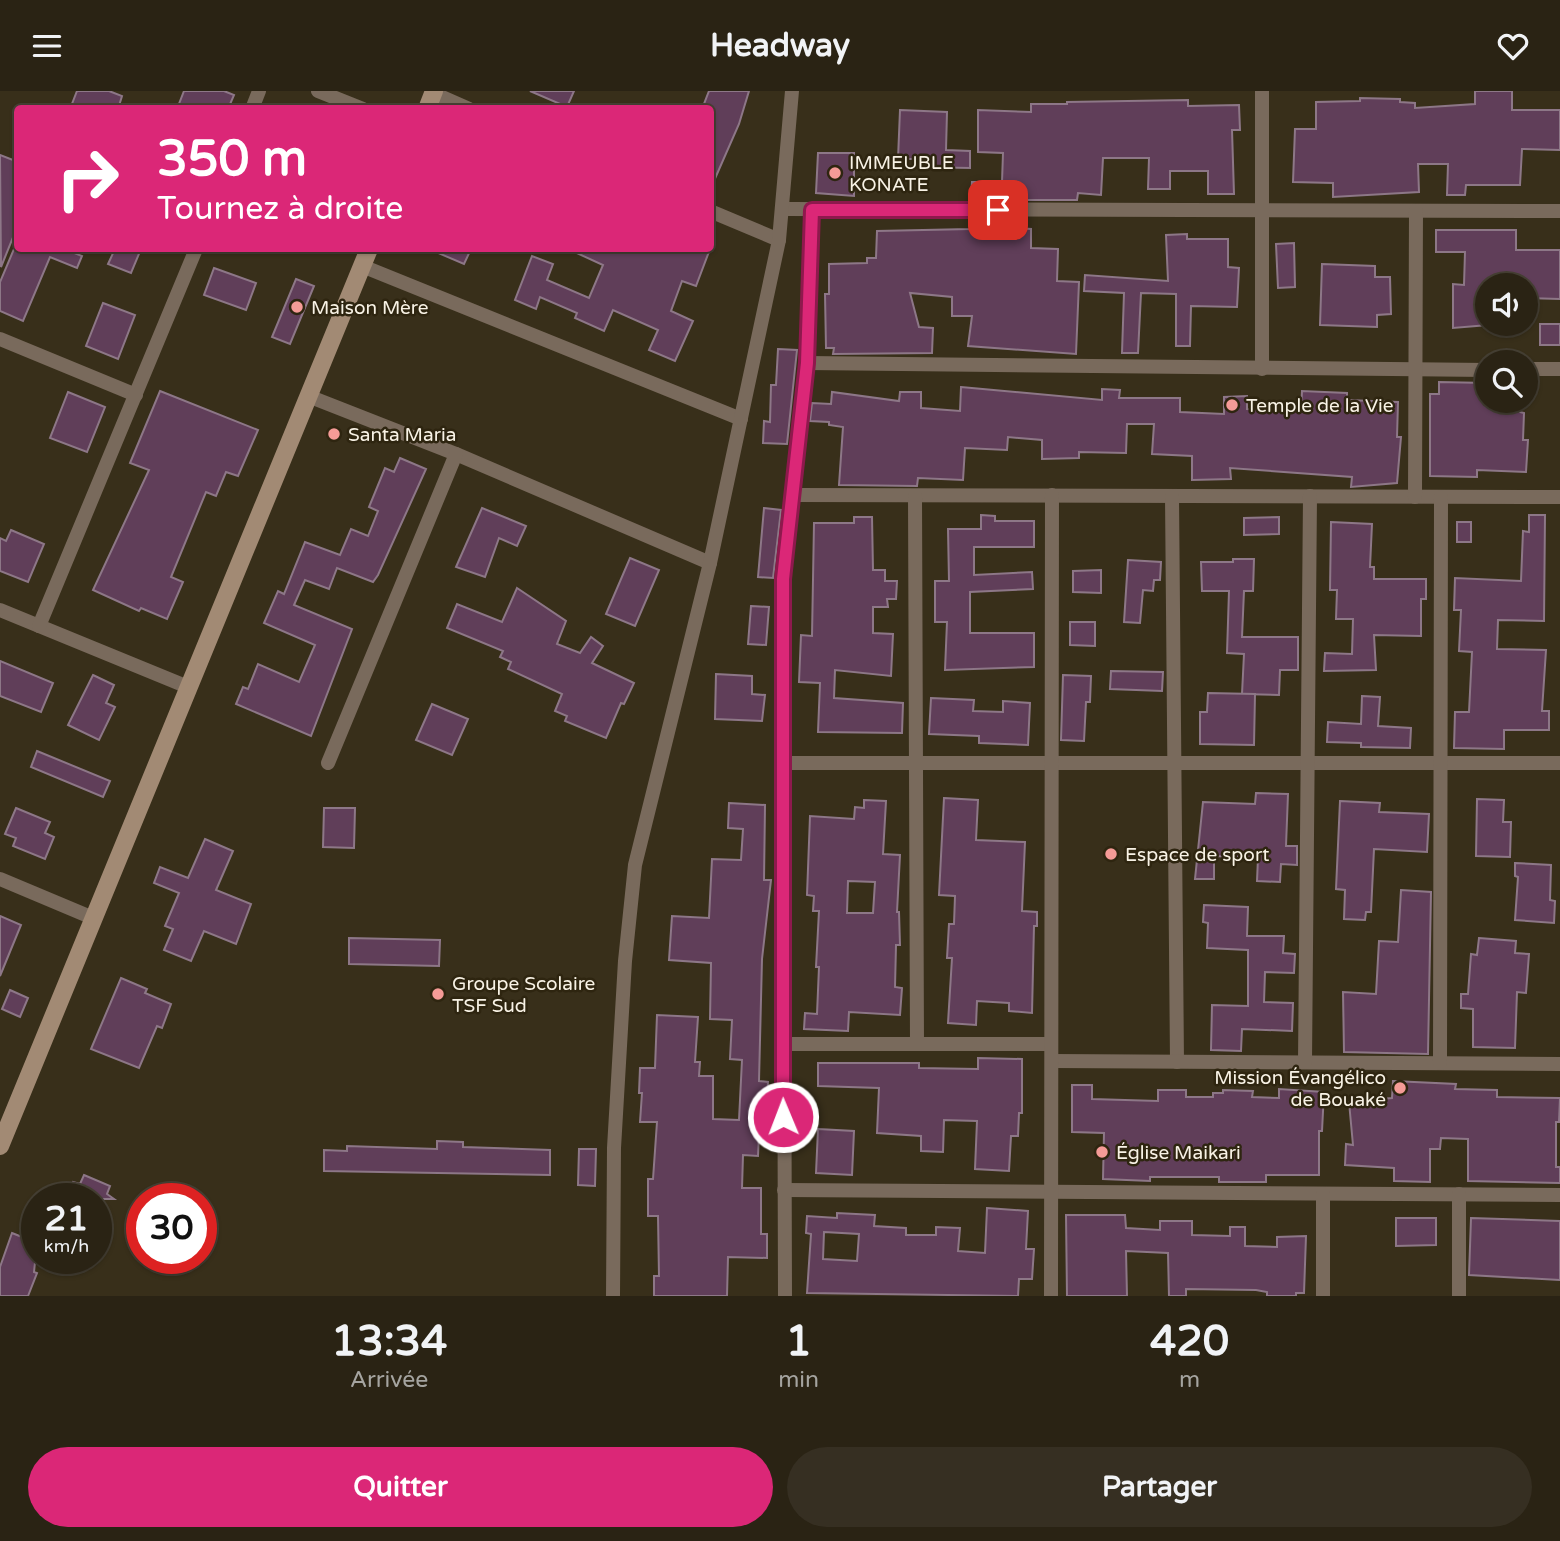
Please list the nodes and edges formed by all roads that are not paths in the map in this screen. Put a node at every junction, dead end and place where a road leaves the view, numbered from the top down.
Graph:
1 (318, 91) edge
2 (792, 91) edge
3 (1262, 91) edge
4 (431, 98) edge
5 (353, 105) edge
6 (455, 105) edge
7 (783, 209) junction
8 (812, 210) junction
9 (1264, 211) junction
10 (1416, 211) junction
11 (1560, 211) edge
12 (714, 213) edge
13 (779, 240) junction
14 (195, 252) edge
15 (368, 252) edge
16 (362, 266) junction
17 (0, 339) edge
18 (807, 363) junction
19 (1262, 369) junction
20 (1538, 369) edge
21 (1560, 369) edge
22 (1475, 370) edge
23 (1414, 372) junction
24 (136, 395) junction
25 (308, 396) junction
26 (741, 419) junction
27 (456, 454) junction
28 (794, 495) junction
29 (1052, 495) junction
30 (915, 496) junction
31 (1172, 496) junction
32 (1310, 496) junction
33 (1415, 497) junction
34 (1441, 497) junction
35 (1560, 497) edge
36 (710, 563) junction
37 (0, 610) edge
38 (38, 626) junction
39 (188, 687) junction
40 (1308, 761) junction
41 (1441, 761) junction
42 (916, 762) junction
43 (1052, 762) junction
44 (1175, 762) junction
45 (781, 763) junction
46 (1560, 763) edge
47 (328, 764) dead end
48 (0, 879) edge
49 (93, 918) junction
50 (782, 1044) junction
51 (917, 1044) junction
52 (1051, 1044) junction
53 (1052, 1061) junction
54 (1177, 1062) junction
55 (1305, 1062) junction
56 (1440, 1063) junction
57 (1560, 1064) edge
58 (0, 1146) edge
59 (784, 1190) junction
60 (1051, 1192) junction
61 (1323, 1193) junction
62 (1459, 1194) junction
63 (1560, 1195) edge
64 (613, 1296) edge
65 (785, 1296) edge
66 (1051, 1296) edge
67 (1323, 1296) edge
68 (1459, 1296) edge

1 - 5 street
2 - 7 street
3 - 9 street
4 - 6 street
7 - 8 street
7 - 13 street
8 - 9 street
8 - 18 street
9 - 10 street
9 - 19 street
10 - 11 street
10 - 23 street
12 - 13 street
13 - 26 street
14 - 24 street
15 - 16 main road
16 - 25 main road
16 - 26 street
17 - 24 street
18 - 19 street
18 - 28 street
19 - 23 street
20 - 21 street
22 - 23 street
23 - 33 street
24 - 38 street
25 - 27 street
25 - 39 main road
26 - 36 street
27 - 36 street
27 - 47 street
28 - 30 street
28 - 45 street
29 - 30 street
29 - 31 street
29 - 43 street
30 - 42 street
31 - 32 street
31 - 44 street
32 - 33 street
32 - 40 street
33 - 34 street
34 - 35 street
34 - 41 street
36 - 64 street
37 - 38 street
38 - 39 street
39 - 49 main road
40 - 41 street
40 - 44 street
40 - 55 street
41 - 46 street
41 - 56 street
42 - 43 street
42 - 45 street
42 - 51 street
43 - 44 street
43 - 52 street
44 - 54 street
45 - 50 street
48 - 49 street
49 - 58 main road
50 - 51 street
50 - 59 street
51 - 52 street
52 - 53 street
53 - 54 street
53 - 60 street
54 - 55 street
55 - 56 street
56 - 57 street
59 - 60 street
59 - 65 street
60 - 61 street
60 - 66 street
61 - 62 street
61 - 67 street
62 - 63 street
62 - 68 street

